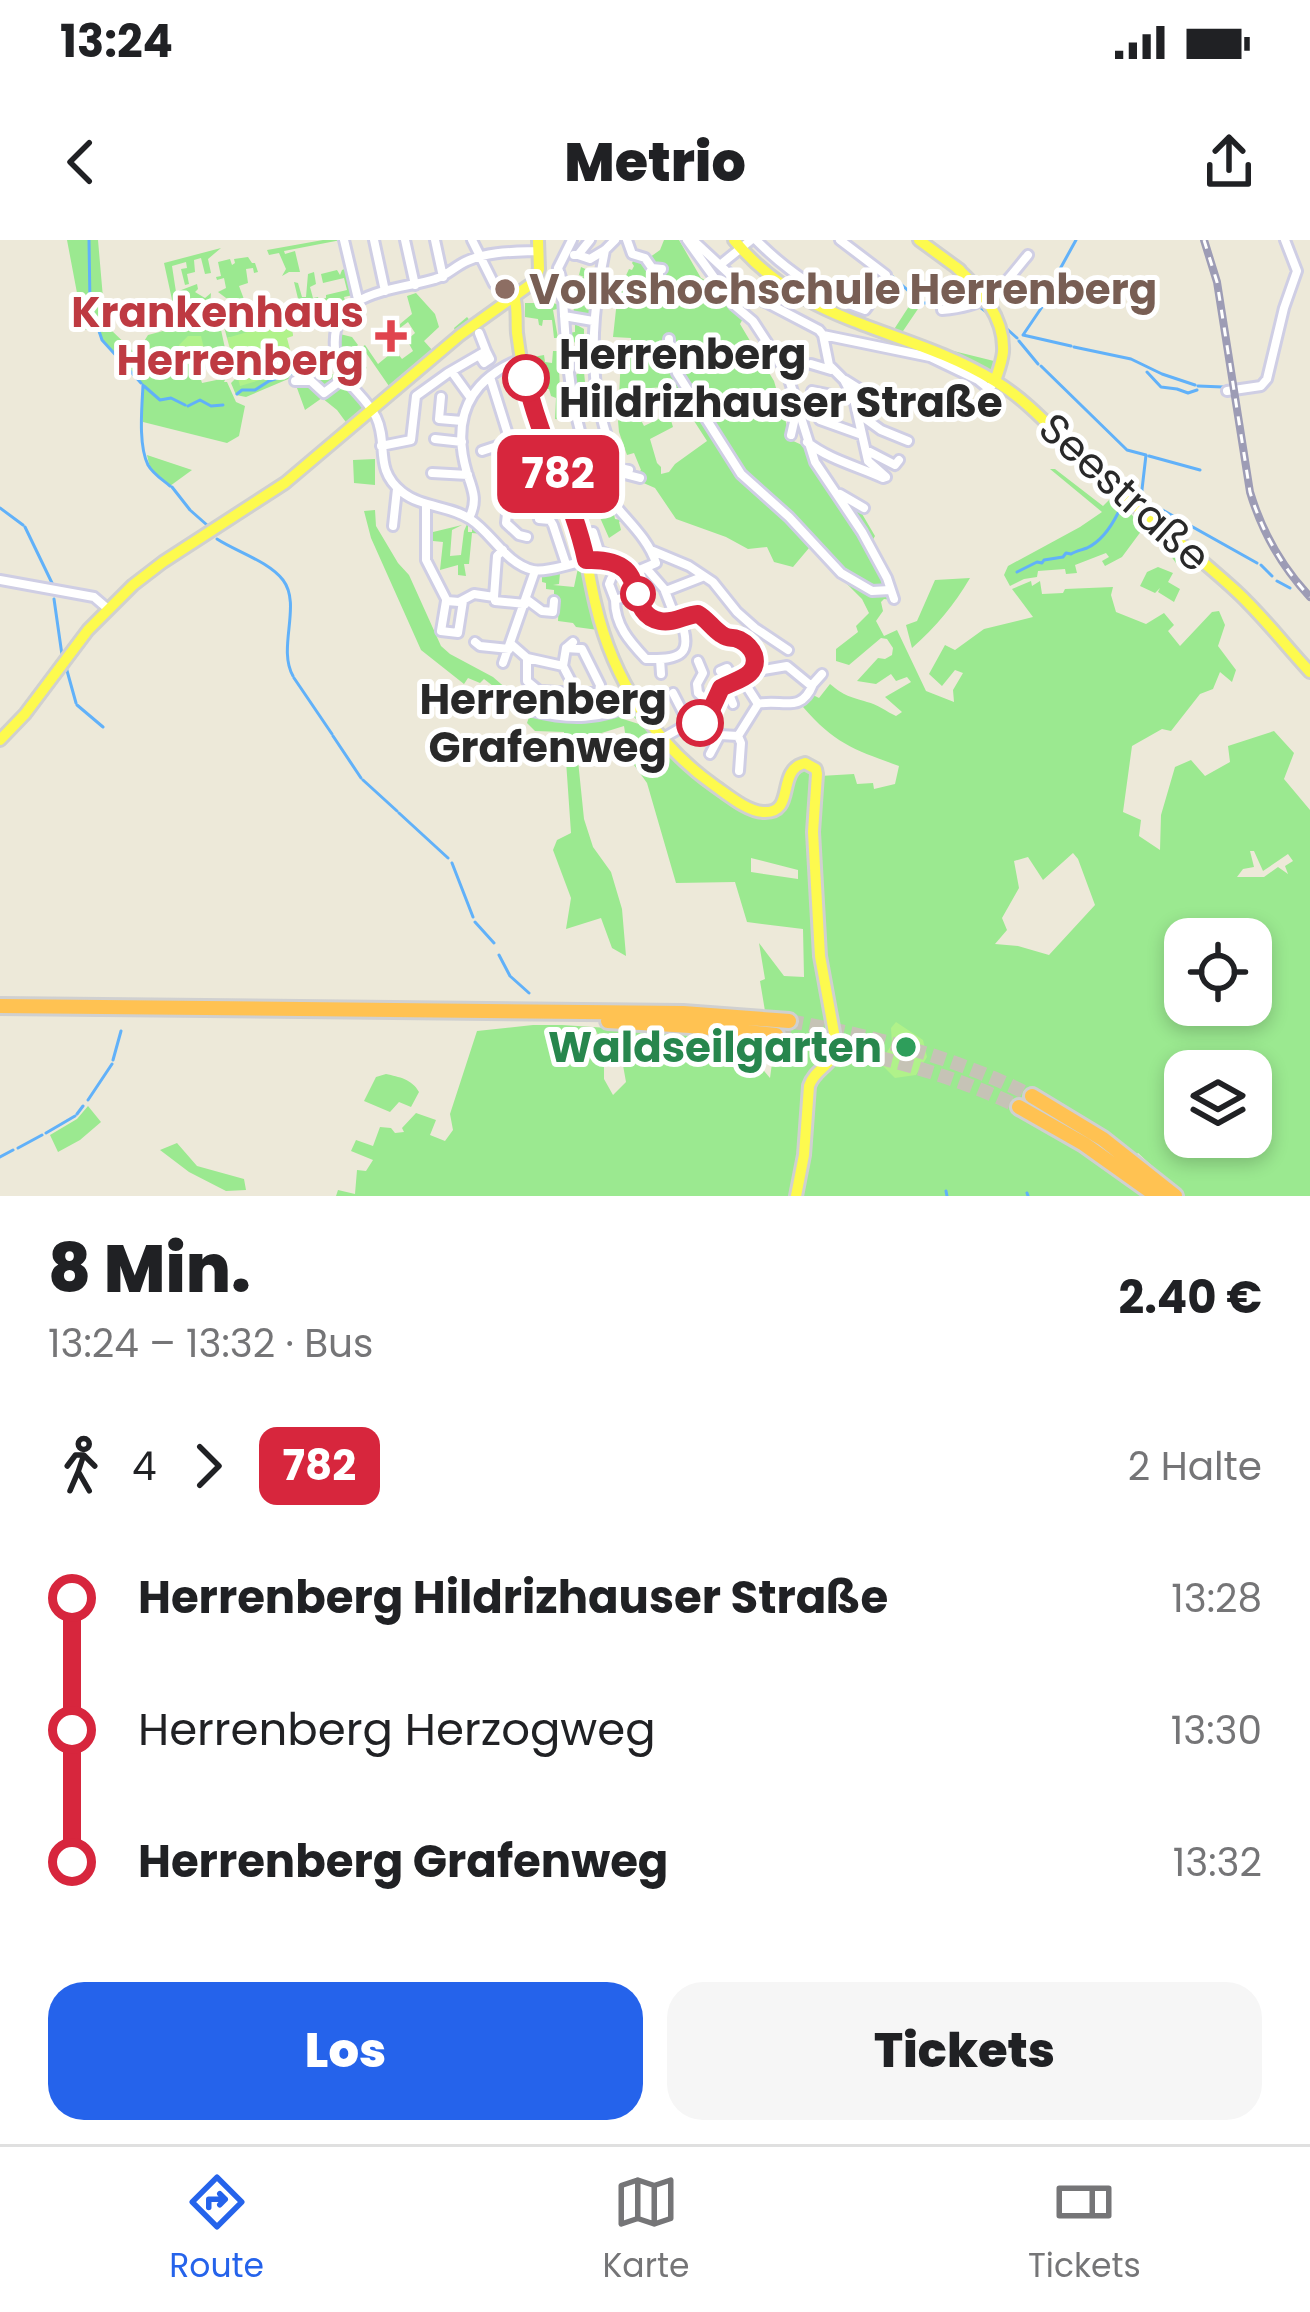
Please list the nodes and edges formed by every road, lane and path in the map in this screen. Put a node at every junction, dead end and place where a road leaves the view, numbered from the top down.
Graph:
1 (344, 240) edge
2 (374, 240) edge
3 (404, 240) edge
4 (435, 240) edge
5 (472, 240) edge
6 (572, 240) edge
7 (590, 240) edge
8 (615, 240) edge
9 (627, 240) edge
10 (690, 240) edge
11 (840, 240) edge
12 (919, 240) edge
13 (1285, 240) edge
14 (539, 243) edge
15 (605, 250) junction
16 (572, 255) junction
17 (1028, 255) dead end
18 (478, 256) junction
19 (735, 256) edge
20 (558, 268) junction
21 (662, 268) dead end
22 (539, 269) junction
23 (601, 271) dead end
24 (443, 277) junction
25 (494, 284) dead end
26 (598, 284) dead end
27 (415, 285) junction
28 (385, 292) junction
29 (358, 298) junction
30 (512, 298) junction
31 (984, 298) junction
32 (942, 310) dead end
33 (564, 316) junction
34 (593, 321) junction
35 (856, 324) junction
36 (479, 333) dead end
37 (823, 335) junction
38 (669, 339) dead end
39 (916, 345) junction
40 (872, 346) junction
41 (895, 350) junction
42 (522, 358) junction
43 (811, 364) dead end
44 (783, 367) junction
45 (833, 370) junction
46 (452, 372) junction
47 (490, 376) junction
48 (344, 378) junction
49 (996, 378) junction
50 (844, 380) junction
51 (295, 381) dead end
52 (812, 391) dead end
53 (1227, 391) dead end
54 (441, 397) dead end
55 (470, 397) junction
56 (854, 399) junction
57 (888, 407) dead end
58 (372, 410) junction
59 (858, 413) junction
60 (820, 420) dead end
61 (462, 422) junction
62 (541, 432) junction
63 (791, 435) dead end
64 (862, 435) junction
65 (435, 440) dead end
66 (807, 441) junction
67 (908, 441) dead end
68 (462, 442) junction
69 (511, 442) junction
70 (547, 445) junction
71 (381, 446) junction
72 (865, 449) junction
73 (481, 451) dead end
74 (611, 454) junction
75 (899, 460) dead end
76 (592, 463) junction
77 (629, 470) dead end
78 (432, 472) dead end
79 (468, 475) junction
80 (559, 477) junction
81 (640, 478) dead end
82 (830, 485) junction
83 (397, 488) junction
84 (426, 504) junction
85 (864, 508) dead end
86 (470, 518) junction
87 (539, 519) dead end
88 (394, 526) dead end
89 (593, 532) dead end
90 (527, 537) dead end
91 (503, 550) junction
92 (651, 550) junction
93 (586, 560) junction
94 (611, 560) junction
95 (566, 564) junction
96 (647, 568) junction
97 (535, 571) junction
98 (630, 574) junction
99 (704, 576) junction
100 (610, 579) dead end
101 (0, 580) edge
102 (666, 590) junction
103 (637, 592) junction
104 (494, 597) junction
105 (463, 600) junction
106 (615, 600) junction
107 (447, 601) junction
108 (526, 602) junction
109 (554, 602) dead end
110 (704, 602) dead end
111 (101, 604) junction
112 (702, 615) junction
113 (678, 619) junction
114 (754, 628) junction
115 (718, 633) junction
116 (476, 643) dead end
117 (744, 643) junction
118 (711, 644) dead end
119 (510, 646) junction
120 (788, 650) dead end
121 (527, 658) junction
122 (660, 659) junction
123 (698, 661) dead end
124 (503, 663) dead end
125 (563, 666) junction
126 (720, 670) dead end
127 (1310, 672) edge
128 (661, 674) dead end
129 (822, 674) dead end
130 (738, 679) junction
131 (813, 684) junction
132 (577, 692) junction
133 (673, 693) dead end
134 (635, 703) junction
135 (733, 704) dead end
136 (758, 704) junction
137 (712, 705) junction
138 (533, 711) dead end
139 (705, 718) junction
140 (689, 724) junction
141 (667, 735) junction
142 (720, 735) junction
143 (738, 736) junction
144 (0, 740) edge
145 (710, 754) dead end
146 (739, 771) dead end
147 (0, 1009) edge
148 (690, 1020) junction
149 (788, 1021) tunnel mouth
150 (776, 1035) tunnel mouth
151 (1032, 1096) tunnel mouth
152 (1019, 1107) tunnel mouth
153 (796, 1196) edge
154 (1157, 1196) edge
155 (1175, 1196) edge

1 - 29 street
2 - 28 street
3 - 27 street
4 - 24 street
5 - 18 street
6 - 16 street
7 - 16 street
8 - 15 street
9 - 21 street
10 - 19 street
10 - 44 street
11 - 19 street
12 - 31 main road
13 - 53 street
14 - 18 street
14 - 22 main road
15 - 16 street
15 - 23 street
16 - 20 street
17 - 31 street
18 - 24 street
18 - 25 street
19 - 35 main road, Seestraße
19 - 37 street
20 - 22 street
20 - 33 street
22 - 30 main road
24 - 27 street
26 - 34 street
27 - 28 street
28 - 29 street
29 - 48 street
30 - 42 main road
30 - 58 main road
31 - 32 street
31 - 49 main road
33 - 34 street
33 - 76 street
34 - 74 street
35 - 39 main road, Seestraße
35 - 40 street, Seestraße
36 - 46 street
37 - 40 street
37 - 45 street
38 - 82 street
39 - 41 street
39 - 49 main road, Seestraße
40 - 41 street
41 - 49 street
42 - 47 street
42 - 62 main road
43 - 45 street
44 - 63 street
44 - 66 street
45 - 50 street
46 - 55 street
46 - 71 street
47 - 55 street
47 - 69 street
48 - 51 street
48 - 58 street
49 - 127 main road, Seestraße
50 - 56 street
50 - 57 street
52 - 56 street
54 - 61 street
55 - 61 street
56 - 59 street
58 - 71 street
58 - 111 main road
59 - 64 street
59 - 67 street
60 - 64 street
61 - 68 street
62 - 69 street
62 - 70 main road
64 - 72 street
65 - 68 street
66 - 72 street
66 - 82 street
68 - 79 street
69 - 73 street
70 - 76 street
70 - 80 main road
71 - 83 street
72 - 75 street
74 - 76 street
74 - 77 street
76 - 81 street
76 - 92 street
78 - 79 street
79 - 86 street
80 - 90 street
80 - 93 main road
82 - 85 street
83 - 84 street
83 - 88 street
84 - 86 street
84 - 107 street
86 - 91 street
87 - 95 street
89 - 94 street
91 - 97 street
91 - 104 street
92 - 96 street
92 - 99 street
93 - 94 street
93 - 95 street
93 - 134 main road
94 - 98 street
95 - 97 street
96 - 98 street
96 - 102 street
97 - 108 street
98 - 103 street
99 - 102 street
99 - 114 street
100 - 106 street
101 - 111 street
102 - 113 street
103 - 106 street
103 - 113 street
104 - 105 street
104 - 108 street
105 - 107 street
105 - 107 street
106 - 122 street
108 - 109 street
108 - 119 street
110 - 112 street
111 - 144 main road
112 - 113 street
112 - 115 street
113 - 122 street
114 - 117 street
114 - 120 street
115 - 117 street
115 - 118 street
116 - 119 street
117 - 130 street
119 - 121 street
119 - 124 street
121 - 125 street
121 - 132 street
122 - 128 street
123 - 137 street
125 - 132 street
125 - 132 street
126 - 130 street
129 - 131 street
130 - 131 street
130 - 135 street
130 - 136 street
130 - 137 street
131 - 136 street
133 - 140 street
134 - 138 street
134 - 141 main road
136 - 143 street
137 - 139 street
139 - 140 street
139 - 142 street
140 - 141 street
141 - 153 main road
142 - 143 street
142 - 145 street
143 - 146 street
147 - 148 highway
148 - 149 highway
148 - 150 highway
151 - 155 highway
152 - 154 highway

